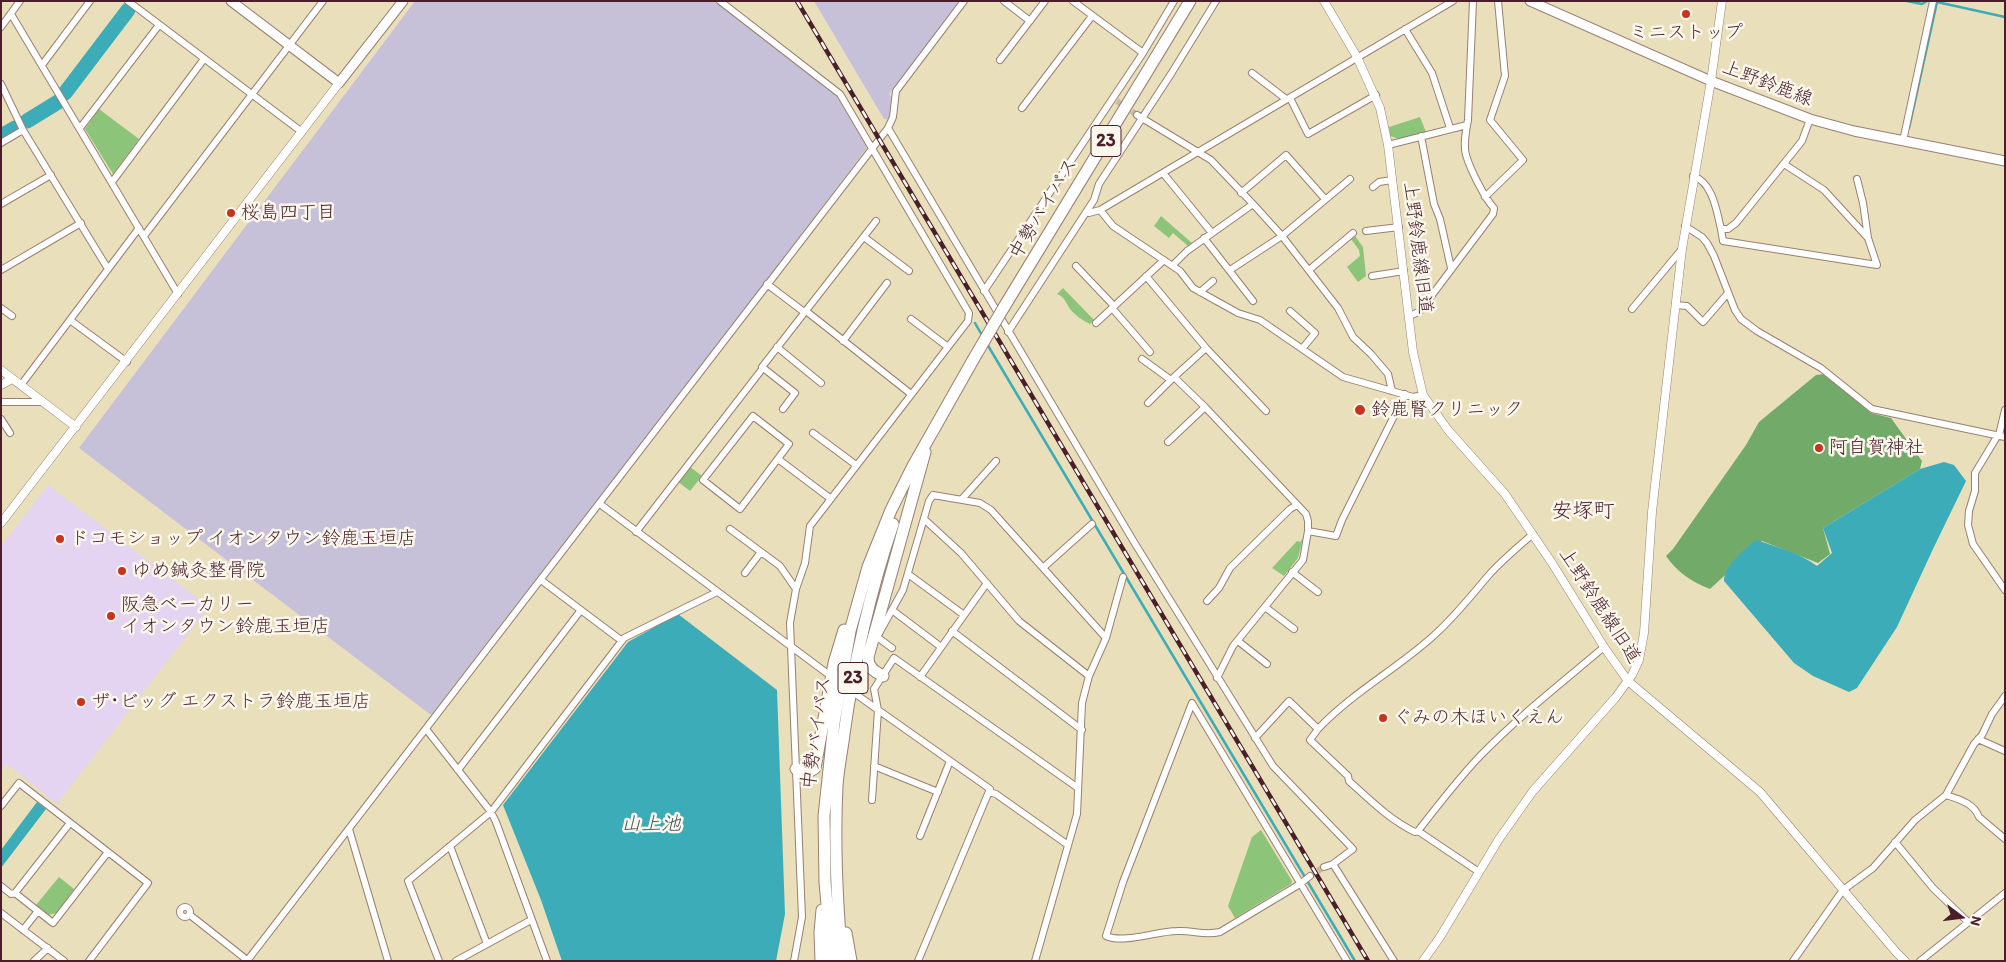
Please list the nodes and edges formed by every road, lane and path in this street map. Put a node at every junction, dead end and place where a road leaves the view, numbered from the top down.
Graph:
1 (20, 1) edge
2 (90, 1) edge
3 (128, 1) edge
4 (231, 1) edge
5 (322, 1) edge
6 (403, 1) edge
7 (720, 1) edge
8 (964, 1) edge
9 (1004, 1) edge
10 (1045, 1) edge
11 (1073, 1) edge
12 (1174, 1) edge
13 (1190, 1) edge
14 (1216, 1) edge
15 (1324, 1) edge
16 (1453, 1) edge
17 (1473, 1) edge
18 (1498, 1) edge
19 (1530, 1) edge
20 (1722, 1) edge
21 (1933, 1) edge
22 (11, 14) junction
23 (1092, 16) junction
24 (1030, 21) junction
25 (159, 25) junction
26 (1, 27) edge
27 (1405, 29) junction
28 (289, 46) junction
29 (1143, 53) junction
30 (1357, 57) junction
31 (204, 59) junction
32 (1000, 60) dead end
33 (42, 65) junction
34 (1252, 74) dead end
35 (1711, 80) junction
36 (339, 83) junction
37 (1, 84) edge
38 (250, 94) junction
39 (1376, 95) junction
40 (1288, 99) junction
41 (1022, 108) dead end
42 (1140, 116) junction
43 (1810, 118) junction
44 (1467, 124) junction
45 (80, 128) junction
46 (888, 128) junction
47 (1450, 128) junction
48 (23, 130) junction
49 (302, 132) junction
50 (1421, 136) junction
51 (1902, 141) junction
52 (1, 143) edge
53 (1388, 145) junction
54 (873, 147) junction
55 (1198, 151) junction
56 (2005, 161) edge
57 (1784, 164) junction
58 (1163, 173) junction
59 (51, 175) junction
60 (1693, 176) junction
61 (1350, 179) dead end
62 (1857, 179) dead end
63 (1392, 180) junction
64 (112, 182) junction
65 (1373, 187) dead end
66 (1241, 194) junction
67 (1485, 197) junction
68 (1325, 199) junction
69 (1, 204) edge
70 (1253, 204) junction
71 (1100, 210) junction
72 (1086, 212) junction
73 (876, 221) dead end
74 (81, 223) junction
75 (1685, 226) junction
76 (1399, 227) junction
77 (139, 228) junction
78 (1721, 229) junction
79 (1366, 231) dead end
80 (1212, 233) junction
81 (1353, 233) dead end
82 (144, 236) junction
83 (1282, 236) junction
84 (864, 237) junction
85 (1204, 238) junction
86 (1868, 238) junction
87 (1682, 249) junction
88 (1164, 260) junction
89 (1173, 265) junction
90 (1076, 266) dead end
91 (1451, 268) junction
92 (108, 269) junction
93 (1, 270) edge
94 (1230, 270) junction
95 (1309, 270) junction
96 (909, 271) dead end
97 (1404, 271) junction
98 (1146, 276) junction
99 (1372, 276) dead end
100 (1213, 280) dead end
101 (887, 283) dead end
102 (767, 284) junction
103 (984, 291) junction
104 (1200, 292) junction
105 (1728, 293) junction
106 (178, 294) junction
107 (1254, 301) dead end
108 (1675, 305) junction
109 (1113, 307) junction
110 (1, 308) edge
111 (1632, 309) dead end
112 (1290, 311) dead end
113 (805, 312) junction
114 (12, 316) dead end
115 (1410, 316) junction
116 (911, 319) dead end
117 (70, 320) junction
118 (1096, 323) dead end
119 (1008, 332) junction
120 (843, 341) junction
121 (777, 347) junction
122 (948, 347) junction
123 (1206, 348) junction
124 (1302, 349) junction
125 (1150, 352) dead end
126 (1142, 359) dead end
127 (127, 362) junction
128 (763, 368) junction
129 (1, 370) edge
130 (1173, 378) junction
131 (12, 379) junction
132 (821, 384) dead end
133 (1, 385) edge
134 (21, 385) junction
135 (1392, 391) junction
136 (912, 394) junction
137 (1405, 394) junction
138 (1423, 395) junction
139 (1, 402) edge
140 (43, 402) junction
141 (1148, 403) dead end
142 (1205, 406) junction
143 (783, 409) dead end
144 (944, 410) junction
145 (2005, 410) edge
146 (1266, 411) dead end
147 (1, 420) edge
148 (76, 427) junction
149 (10, 433) dead end
150 (813, 433) dead end
151 (2001, 436) edge
152 (1168, 442) dead end
153 (926, 450) junction
154 (778, 459) junction
155 (996, 461) dead end
156 (856, 465) junction
157 (831, 499) junction
158 (962, 499) junction
159 (600, 504) junction
160 (1297, 505) junction
161 (2, 518) edge
162 (924, 519) junction
163 (1092, 524) dead end
164 (730, 529) dead end
165 (1308, 531) junction
166 (636, 532) junction
167 (1533, 534) junction
168 (761, 552) junction
169 (1044, 567) junction
170 (1292, 572) junction
171 (745, 573) dead end
172 (908, 574) junction
173 (1123, 577) dead end
174 (541, 580) junction
175 (864, 582) junction
176 (987, 583) junction
177 (796, 589) junction
178 (2005, 590) edge
179 (717, 592) junction
180 (1318, 592) dead end
181 (1207, 601) dead end
182 (1265, 607) junction
183 (581, 610) junction
184 (892, 610) junction
185 (964, 615) junction
186 (1294, 629) dead end
187 (952, 631) junction
188 (1106, 638) junction
189 (622, 641) junction
190 (1238, 641) junction
191 (941, 647) junction
192 (1604, 647) junction
193 (791, 648) junction
194 (892, 648) dead end
195 (1267, 664) dead end
196 (828, 674) dead end
197 (883, 676) junction
198 (1088, 676) junction
199 (920, 677) junction
200 (1217, 678) junction
201 (1628, 681) junction
202 (857, 695) dead end
203 (2005, 696) edge
204 (878, 710) junction
205 (426, 728) junction
206 (1318, 729) junction
207 (1082, 730) junction
208 (1256, 738) junction
209 (1978, 739) junction
210 (2005, 751) edge
211 (950, 761) junction
212 (874, 766) junction
213 (796, 769) junction
214 (458, 770) junction
215 (1078, 788) junction
216 (938, 792) junction
217 (989, 792) junction
218 (1946, 795) junction
219 (872, 800) dead end
220 (1, 806) edge
221 (491, 812) junction
222 (70, 823) junction
223 (349, 829) junction
224 (1418, 831) junction
225 (920, 836) dead end
226 (2005, 838) edge
227 (1895, 842) junction
228 (1068, 845) junction
229 (450, 846) junction
230 (108, 852) junction
231 (1333, 864) junction
232 (1324, 867) tunnel mouth
233 (836, 872) junction
234 (1479, 872) junction
235 (1305, 879) junction
236 (824, 882) junction
237 (1, 886) edge
238 (1843, 890) junction
239 (15, 893) junction
240 (2005, 893) edge
241 (38, 911) junction
242 (1, 913) edge
243 (190, 915) dead end
244 (531, 920) junction
245 (1968, 922) junction
246 (23, 930) junction
247 (487, 944) junction
248 (48, 948) junction
249 (247, 960) edge
250 (34, 961) edge
251 (64, 961) edge
252 (89, 961) edge
253 (388, 961) edge
254 (439, 961) edge
255 (456, 961) edge
256 (547, 961) edge
257 (794, 961) edge
258 (821, 961) edge
259 (832, 961) edge
260 (842, 961) edge
261 (851, 961) edge
262 (918, 961) edge
263 (1035, 961) edge
264 (1347, 961) edge
265 (1394, 961) edge
266 (1423, 961) edge
267 (1794, 961) edge
268 (1905, 961) edge
269 (1920, 961) edge

1 - 22 street
2 - 33 street
3 - 25 street
4 - 28 main road
5 - 28 street
6 - 36 main road
7 - 54 street
8 - 46 street
9 - 24 street
10 - 24 street
11 - 23 street
12 - 29 street
13 - 144 highway, 中勢バイパス / 23, bridge
14 - 42 street
15 - 30 street, 上野鈴鹿線旧道
16 - 27 street
17 - 44 street
18 - 67 street
19 - 35 main road, 上野鈴鹿線
20 - 35 street
21 - 51 street
22 - 26 street
22 - 33 street
23 - 29 street
23 - 41 street
24 - 32 street
25 - 31 street
25 - 45 street
27 - 30 street
27 - 47 street
28 - 36 main road
28 - 38 street
29 - 103 street
30 - 39 street, 上野鈴鹿線旧道
30 - 40 street
31 - 38 street
31 - 64 street
33 - 45 street
34 - 40 street
35 - 43 main road, 上野鈴鹿線
35 - 60 street
36 - 49 street
37 - 48 street
38 - 49 street
38 - 82 street
39 - 40 street
39 - 53 street, 上野鈴鹿線旧道
40 - 55 street
42 - 55 street
42 - 72 street
43 - 51 main road, 上野鈴鹿線
43 - 57 street
44 - 47 street
44 - 67 street
45 - 64 street
46 - 54 street
46 - 103 street
47 - 50 street
48 - 52 street
48 - 59 street
49 - 106 street
50 - 53 street
50 - 91 street
51 - 56 main road, 上野鈴鹿線
53 - 63 street, 上野鈴鹿線旧道
54 - 102 street
54 - 122 street
55 - 58 street
55 - 66 street
57 - 78 street
57 - 86 street
58 - 71 street
58 - 80 street
59 - 69 street
59 - 74 street
60 - 75 street
60 - 78 street
61 - 68 street
62 - 86 street
63 - 65 street
63 - 76 street, 上野鈴鹿線旧道
64 - 77 street
66 - 68 street
66 - 70 street
67 - 91 street
68 - 83 street
70 - 80 street
70 - 83 street
71 - 72 street
71 - 88 street
72 - 119 street
73 - 84 street
74 - 92 street
74 - 93 street
75 - 87 street
75 - 105 street
76 - 79 street
76 - 97 street, 上野鈴鹿線旧道
77 - 82 street
77 - 92 street
78 - 86 street
80 - 85 street
81 - 95 street
82 - 106 street
83 - 94 street
83 - 95 street
84 - 96 street
84 - 113 street
85 - 89 street
85 - 94 street
87 - 108 street
87 - 111 street
88 - 89 street
88 - 98 street
89 - 104 street
90 - 109 street
91 - 115 street
92 - 117 street
94 - 107 street
95 - 135 street
97 - 99 street
97 - 115 street, 上野鈴鹿線旧道
98 - 109 street
98 - 123 street
100 - 104 street
101 - 120 street
102 - 113 street
102 - 159 street
103 - 119 street
104 - 124 street
105 - 108 street
105 - 151 street
106 - 127 street
108 - 201 street
109 - 118 street
109 - 125 street
110 - 114 street
112 - 124 street
113 - 120 street
113 - 121 street
115 - 138 street, 上野鈴鹿線旧道
116 - 122 street
117 - 127 street
117 - 134 street
119 - 200 street
120 - 136 street
121 - 128 street
121 - 132 street
122 - 136 street
123 - 130 street
123 - 146 street
124 - 135 street
126 - 130 street
127 - 148 street
128 - 143 street
128 - 166 street
129 - 131 street
130 - 141 street
130 - 142 street
131 - 133 street
131 - 134 street
134 - 140 street
135 - 137 street
136 - 156 street
137 - 138 street
137 - 165 street
138 - 167 street, 上野鈴鹿線旧道
139 - 140 street
140 - 148 street
142 - 152 street
142 - 160 street
144 - 153 highway, 中勢バイパス / 23
144 - 175 highway, 中勢バイパス / 23
145 - 151 street
147 - 149 street
148 - 161 street
150 - 156 street
151 - 178 street
153 - 197 highway
153 - 233 highway, 中勢バイパス / 23
154 - 154 street
154 - 157 street
155 - 158 street
156 - 157 street
157 - 177 street
158 - 162 street
158 - 169 street
159 - 166 street
159 - 174 street
160 - 165 street
160 - 181 street
162 - 172 street
162 - 176 street
163 - 169 street
164 - 168 street
165 - 170 street
166 - 179 street
167 - 192 street, 上野鈴鹿線旧道
167 - 206 street
168 - 171 street
168 - 177 street
169 - 188 street
170 - 180 street
170 - 182 street
172 - 184 street
172 - 185 street
173 - 188 street
174 - 183 street
174 - 205 street
175 - 213 highway
175 - 236 highway, 中勢バイパス / 23
176 - 185 street
176 - 198 street
177 - 193 street
179 - 189 street
179 - 193 street
182 - 186 street
182 - 190 street
183 - 189 street
183 - 214 street
184 - 191 street
184 - 194 street
185 - 187 street
187 - 191 street
187 - 207 street
188 - 198 street
189 - 221 street
190 - 195 street
190 - 200 street
191 - 199 street
192 - 201 street, 上野鈴鹿線旧道
192 - 224 street
193 - 196 street
193 - 213 street
197 - 199 street
197 - 204 street
198 - 207 street
199 - 215 street
200 - 208 street
201 - 234 street
201 - 238 street, 上野鈴鹿線旧道
202 - 204 street
203 - 209 street
204 - 211 street
204 - 212 street
205 - 214 street
205 - 223 street
206 - 208 street
206 - 224 street
207 - 215 street
208 - 231 street
209 - 210 street
209 - 218 street
211 - 216 street
211 - 217 street
212 - 216 street
212 - 219 street
213 - 257 street
214 - 221 street
215 - 228 street
216 - 225 street
217 - 228 street
217 - 262 street
218 - 226 street
218 - 227 street
220 - 222 street
221 - 229 street
221 - 244 street
222 - 230 street
222 - 239 street
223 - 249 street
223 - 253 street
224 - 234 street
227 - 238 street
227 - 245 street
228 - 263 street
229 - 247 street
229 - 254 street
230 - 241 street
230 - 252 street
231 - 232 street
231 - 265 street
233 - 260 highway, 中勢バイパス / 23
233 - 261 highway
234 - 266 street
235 - 235 street
235 - 264 street
236 - 258 highway
236 - 259 highway, 中勢バイパス / 23
237 - 239 street
238 - 267 street
238 - 268 street, 上野鈴鹿線旧道
239 - 241 street
240 - 245 street
241 - 246 street
242 - 246 street
243 - 249 street
244 - 247 street
244 - 256 street
245 - 269 street
246 - 248 street
247 - 255 street
248 - 250 street
248 - 251 street

